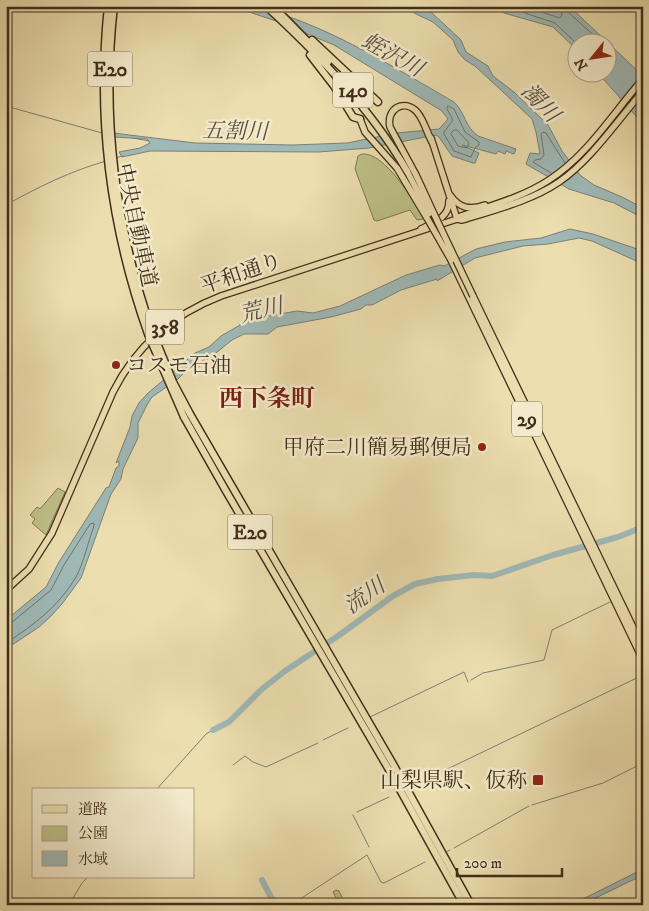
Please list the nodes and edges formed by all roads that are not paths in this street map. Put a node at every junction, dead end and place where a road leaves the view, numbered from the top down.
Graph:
1 (108, 6) edge
2 (114, 6) edge
3 (265, 6) edge
4 (275, 8) edge
5 (315, 52) junction
6 (643, 79) edge
7 (643, 91) edge
8 (378, 102) dead end
9 (360, 119) joint
10 (425, 120) dead end
11 (426, 127) junction
12 (108, 132) junction
13 (387, 132) junction
14 (597, 140) junction
15 (396, 146) junction
16 (409, 170) joint
17 (447, 189) junction
18 (510, 198) junction
19 (431, 216) junction
20 (457, 220) junction
21 (411, 234) junction
22 (471, 296) junction
23 (590, 544) junction
24 (6, 590) edge
25 (643, 648) edge
26 (324, 651) junction
27 (643, 660) edge
28 (464, 905) edge
29 (471, 905) edge

1 - 12 highway, 中央自動車道 / E20
2 - 12 highway, 中央自動車道 / E20
3 - 5 highway
4 - 5 highway
5 - 8 highway
5 - 9 highway
5 - 13 highway, 140
6 - 14 main road, 平和通り / 358
7 - 14 main road, 平和通り / 358
9 - 19 main road
10 - 11 main road
11 - 13 main road
11 - 17 main road
12 - 26 highway, 中央自動車道 / E20, bridge
13 - 15 highway, 140
14 - 18 main road, 平和通り / 358
14 - 20 main road, 平和通り / 358
15 - 16 highway, 140
15 - 19 main road, 29
16 - 19 main road, 29
17 - 18 main road
17 - 20 main road
17 - 21 main road
18 - 20 main road, 平和通り / 358
19 - 22 main road, 29, bridge
19 - 22 main road, 29, bridge
20 - 21 main road, 平和通り / 358
21 - 24 main road, 平和通り / 358
22 - 23 main road, 29
23 - 25 main road, 29
23 - 27 main road, 29
26 - 28 highway, E20
26 - 29 highway, E20

